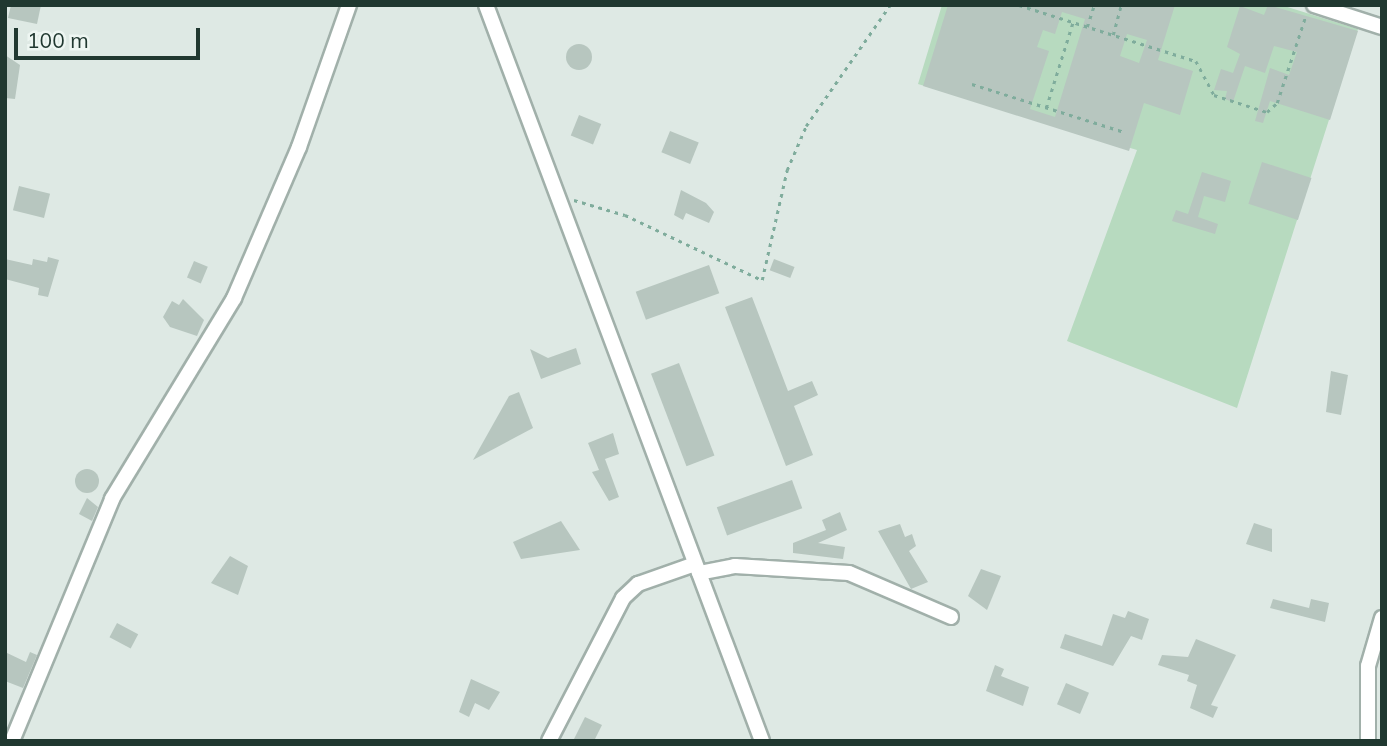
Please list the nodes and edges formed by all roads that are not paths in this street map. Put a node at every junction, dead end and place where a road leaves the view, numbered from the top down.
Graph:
1 (349, 5) edge
2 (486, 5) edge
3 (1312, 5) edge
4 (1382, 27) edge
5 (697, 568) junction
6 (951, 617) dead end
7 (1382, 618) edge
8 (12, 741) edge
9 (549, 741) edge
10 (762, 741) edge
11 (1368, 741) edge

1 - 8 street
2 - 5 street
3 - 4 street
5 - 6 street
5 - 9 street
5 - 10 street
7 - 11 street

